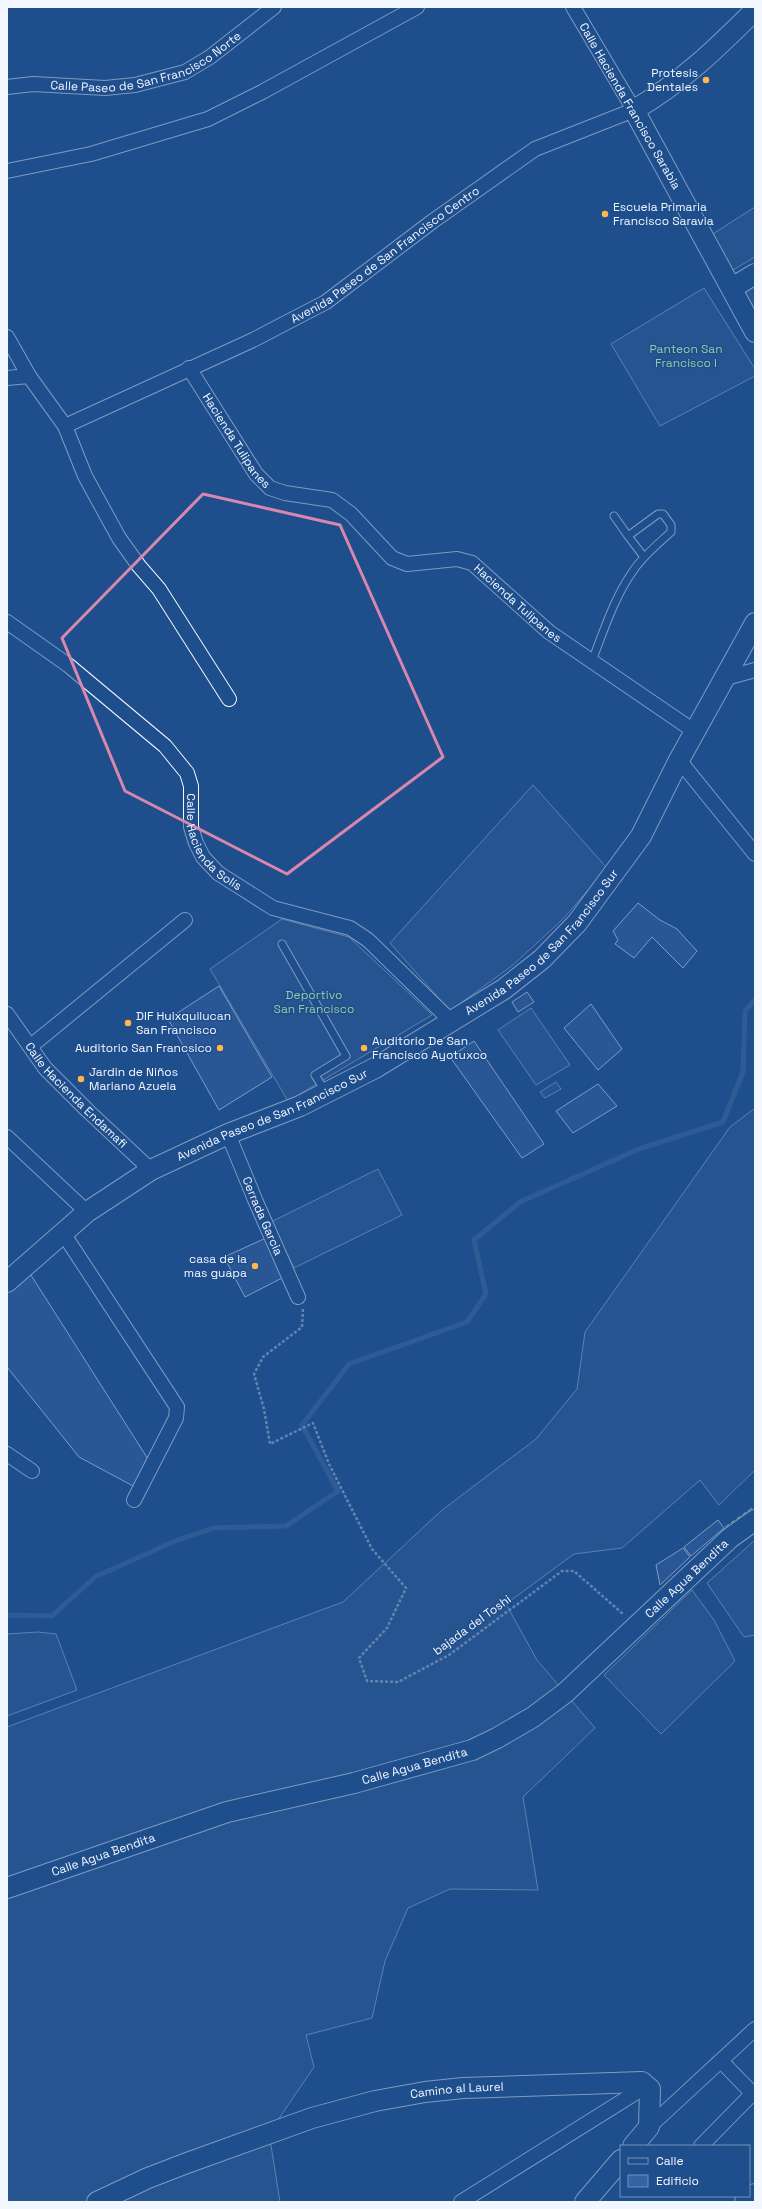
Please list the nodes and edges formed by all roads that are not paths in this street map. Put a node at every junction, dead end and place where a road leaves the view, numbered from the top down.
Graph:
1 (274, 7) edge
2 (416, 7) edge
3 (573, 7) edge
4 (752, 12) edge
5 (7, 87) edge
6 (634, 110) junction
7 (7, 171) edge
8 (755, 274) edge
9 (732, 288) junction
10 (755, 332) edge
11 (7, 337) edge
12 (189, 368) junction
13 (29, 376) junction
14 (7, 378) edge
15 (65, 426) junction
16 (614, 516) dead end
17 (628, 536) junction
18 (644, 557) junction
19 (7, 622) edge
20 (755, 623) edge
21 (592, 661) junction
22 (755, 670) edge
23 (726, 678) junction
24 (229, 699) dead end
25 (694, 731) junction
26 (679, 760) junction
27 (755, 854) edge
28 (185, 920) dead end
29 (282, 944) dead end
30 (7, 1014) edge
31 (452, 1022) junction
32 (31, 1046) junction
33 (327, 1093) junction
34 (228, 1134) junction
35 (7, 1137) edge
36 (151, 1170) junction
37 (87, 1212) junction
38 (63, 1233) junction
39 (7, 1282) edge
40 (298, 1296) road end
41 (7, 1454) edge
42 (32, 1471) dead end
43 (134, 1500) dead end
44 (755, 1520) edge
45 (7, 1888) edge
46 (755, 2029) edge
47 (721, 2061) junction
48 (648, 2086) junction
49 (754, 2095) edge
50 (649, 2127) junction
51 (634, 2145) edge
52 (702, 2145) edge
53 (620, 2161) edge
54 (755, 2195) edge
55 (97, 2202) edge
56 (460, 2202) edge
57 (584, 2202) edge
58 (746, 2202) edge

1 - 5 street, Calle Paseo de San Francisco Norte
2 - 7 street
3 - 6 street, Calle Hacienda Francisco Sarabia
4 - 6 main road, Avenida Paseo de San Francisco Centro
6 - 9 main road, Calle Hacienda Francisco Sarabia
6 - 12 street, Avenida Paseo de San Francisco Centro
8 - 9 main road
9 - 10 main road, Calle Hacienda Francisco Sarabia
11 - 13 street
12 - 15 street, Avenida Paseo de San Francisco Centro
12 - 21 street, Hacienda Tulipanes
13 - 14 street
13 - 15 street
15 - 24 street
16 - 17 lane
17 - 18 lane
17 - 18 lane
18 - 21 lane
19 - 31 street, Calle Hacienda Solís
20 - 23 main road
21 - 25 street, Hacienda Tulipanes
22 - 23 street
23 - 25 main road
25 - 26 main road
26 - 27 street
26 - 31 main road, Avenida Paseo de San Francisco Sur
28 - 32 street
29 - 33 lane
30 - 32 street, Calle Hacienda Endamafi
31 - 33 main road, Avenida Paseo de San Francisco Sur
32 - 36 street, Calle Hacienda Endamafi
33 - 34 main road, Avenida Paseo de San Francisco Sur
34 - 36 main road, Avenida Paseo de San Francisco Sur
34 - 40 street, Cerrada Garcia
35 - 37 street
36 - 37 main road, Avenida Paseo de San Francisco Sur
37 - 38 main road, Avenida Paseo de San Francisco Sur
38 - 39 main road, Avenida Paseo de San Francisco Sur
38 - 43 street
41 - 42 street
44 - 45 main road, Calle Agua Bendita
46 - 47 street
47 - 49 street
47 - 50 street
48 - 50 main road
48 - 55 main road, Camino al Laurel
48 - 56 street
49 - 52 street
50 - 51 main road
53 - 57 main road
54 - 58 main road

